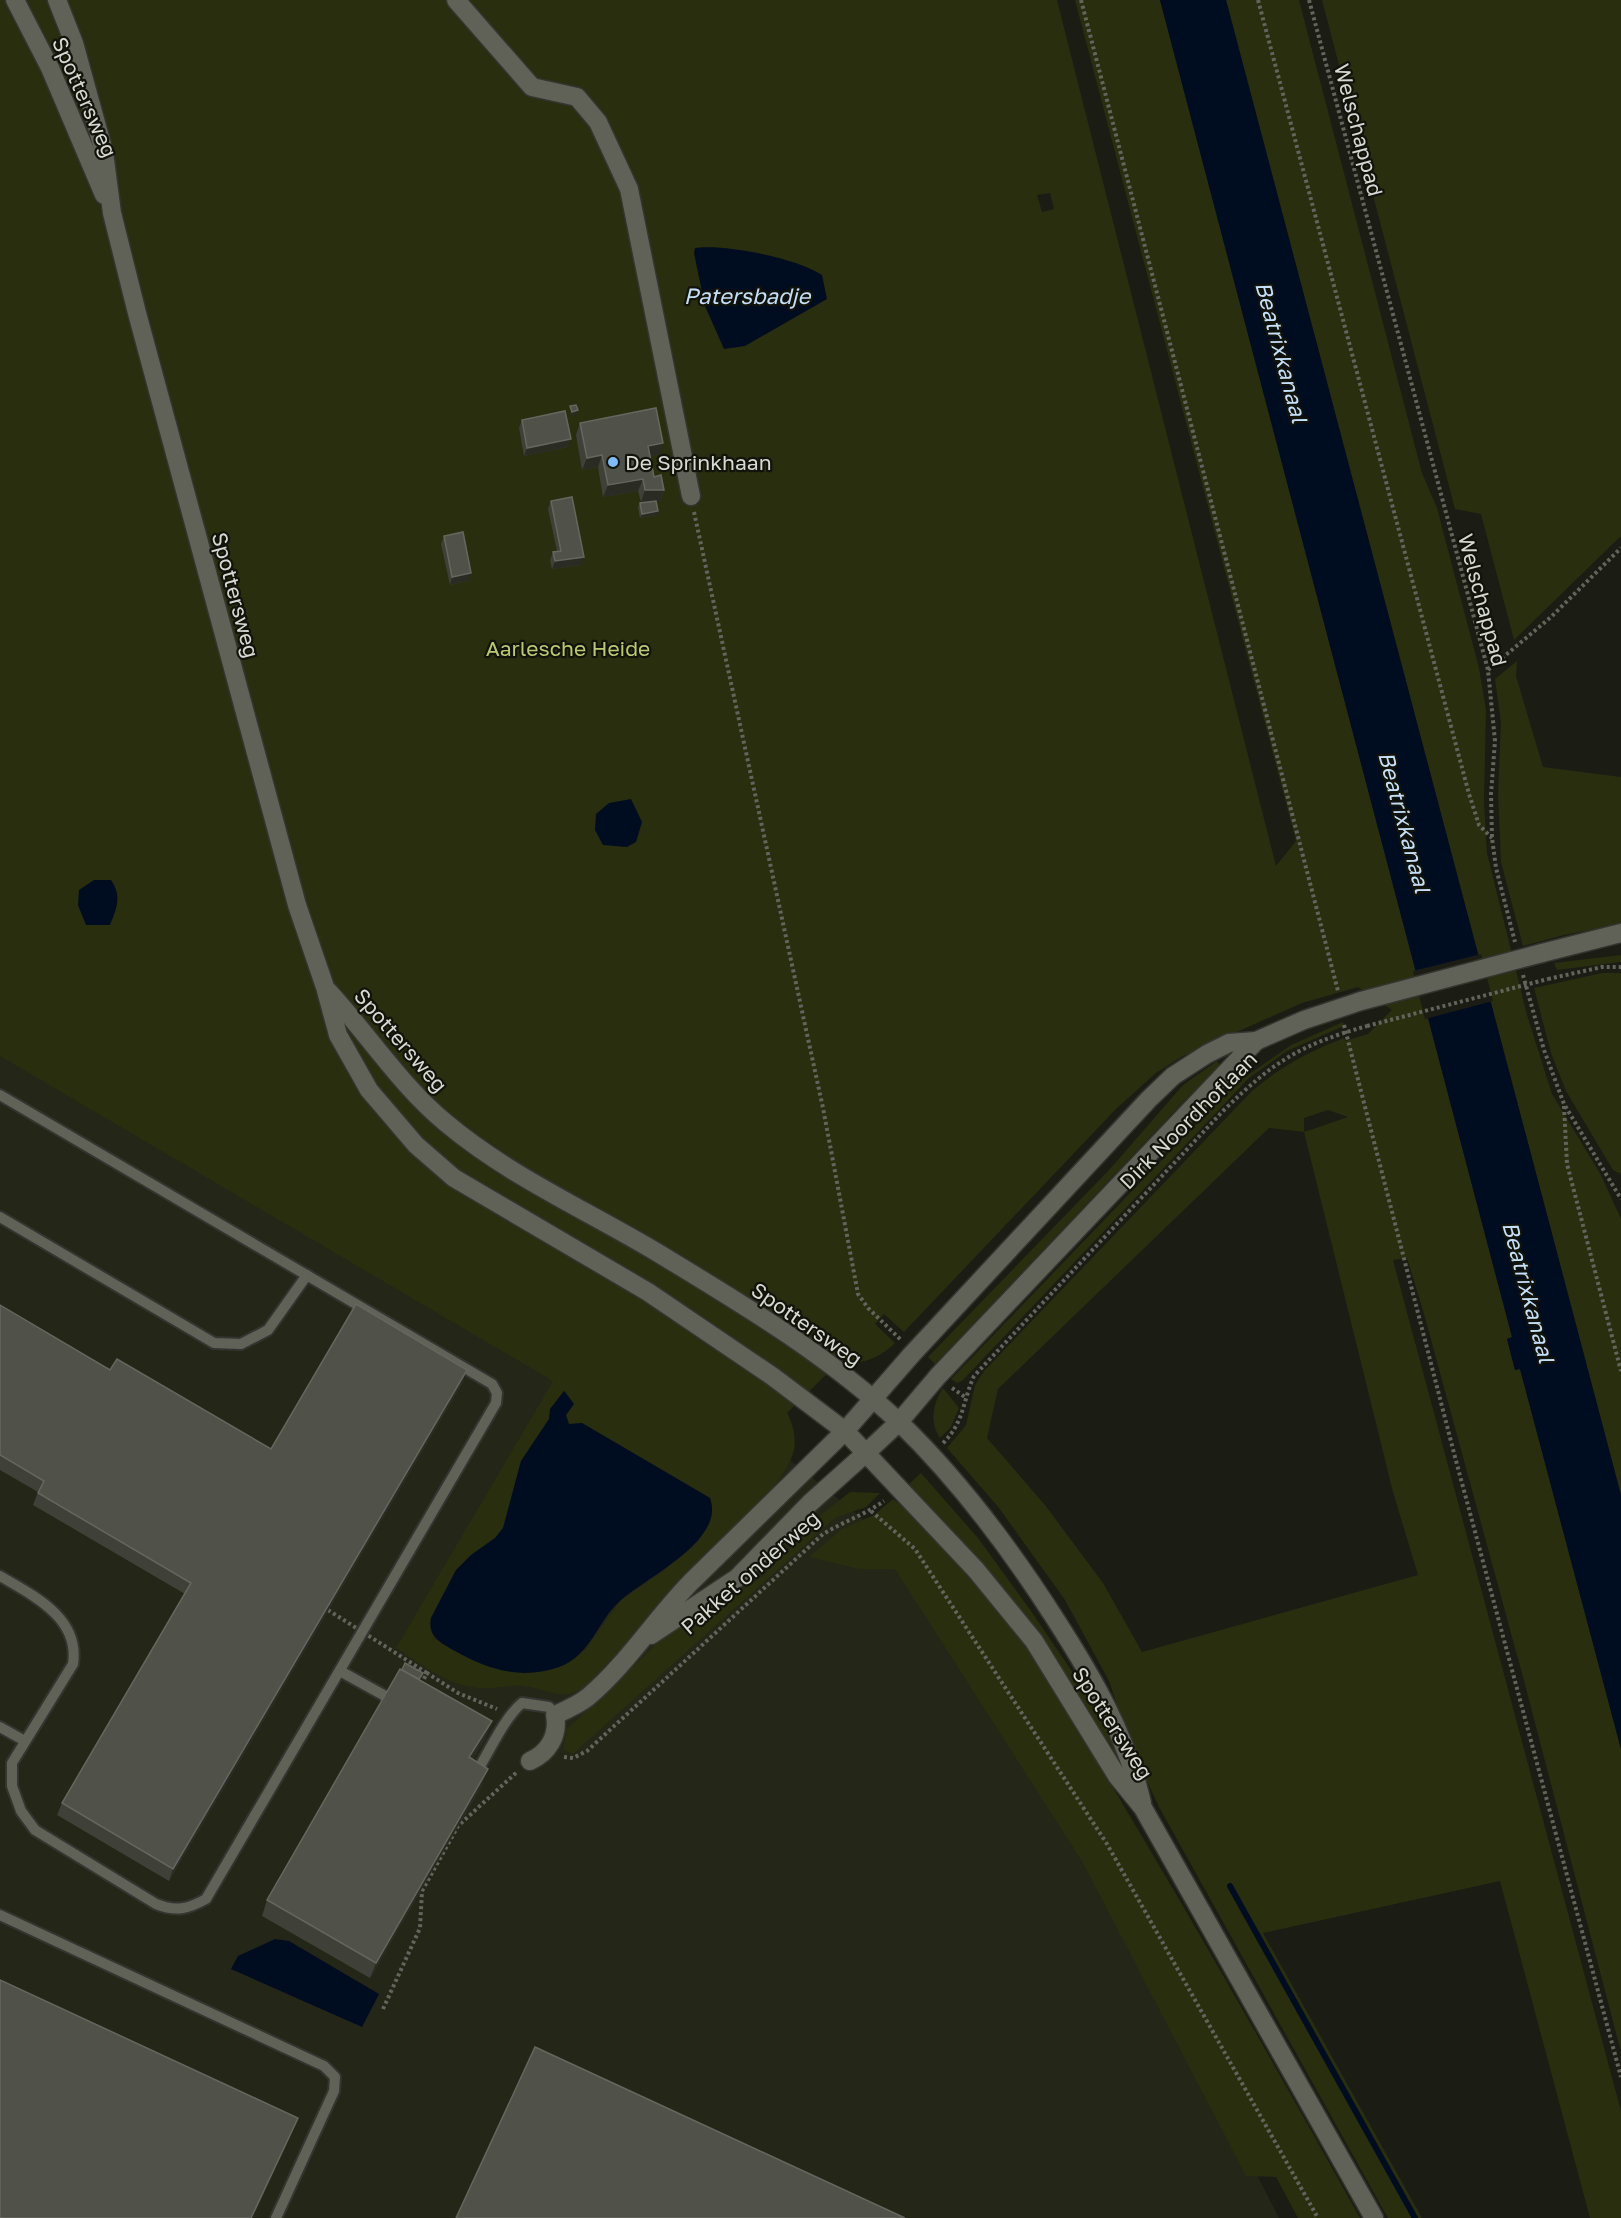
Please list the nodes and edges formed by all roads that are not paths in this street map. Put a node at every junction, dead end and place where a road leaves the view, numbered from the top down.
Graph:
1 (15, 0) edge
2 (57, 0) edge
3 (456, 0) edge
4 (112, 213) junction
5 (691, 496) road end
6 (1621, 933) edge
7 (1598, 940) junction
8 (1621, 943) edge
9 (325, 987) junction
10 (1256, 1041) junction
11 (0, 1095) edge
12 (0, 1217) edge
13 (307, 1275) junction
14 (874, 1400) junction
15 (899, 1422) junction
16 (845, 1431) junction
17 (867, 1452) junction
18 (0, 1576) edge
19 (642, 1641) junction
20 (340, 1671) junction
21 (387, 1697) edge
22 (555, 1715) junction
23 (0, 1726) edge
24 (25, 1741) junction
25 (536, 1758) road end
26 (466, 1789) edge
27 (1143, 1808) junction
28 (0, 1915) edge
29 (276, 2218) edge
30 (1374, 2218) edge

1 - 4 main road, Spottersweg
2 - 4 main road, Spottersweg
3 - 5 main road
4 - 9 main road, Spottersweg
6 - 7 main road, Dirk Noordhoflaan
7 - 8 main road, Dirk Noordhoflaan
7 - 10 main road, Dirk Noordhoflaan, bridge
9 - 14 main road, Spottersweg
9 - 16 main road, Spottersweg
10 - 14 main road, Dirk Noordhoflaan
10 - 15 main road, Dirk Noordhoflaan
11 - 13 lane
12 - 13 lane
13 - 20 lane
14 - 15 main road, Spottersweg
14 - 16 main road, Dirk Noordhoflaan
15 - 17 main road, Dirk Noordhoflaan
15 - 27 main road, Spottersweg
16 - 17 main road, Spottersweg
16 - 19 main road, Pakket onderweg
17 - 19 main road, Pakket onderweg
17 - 27 main road, Spottersweg
18 - 24 lane
19 - 22 main road, Pakket onderweg
20 - 21 lane
20 - 24 lane
22 - 25 main road
22 - 26 lane
23 - 24 lane
27 - 30 main road, Spottersweg
28 - 29 lane

